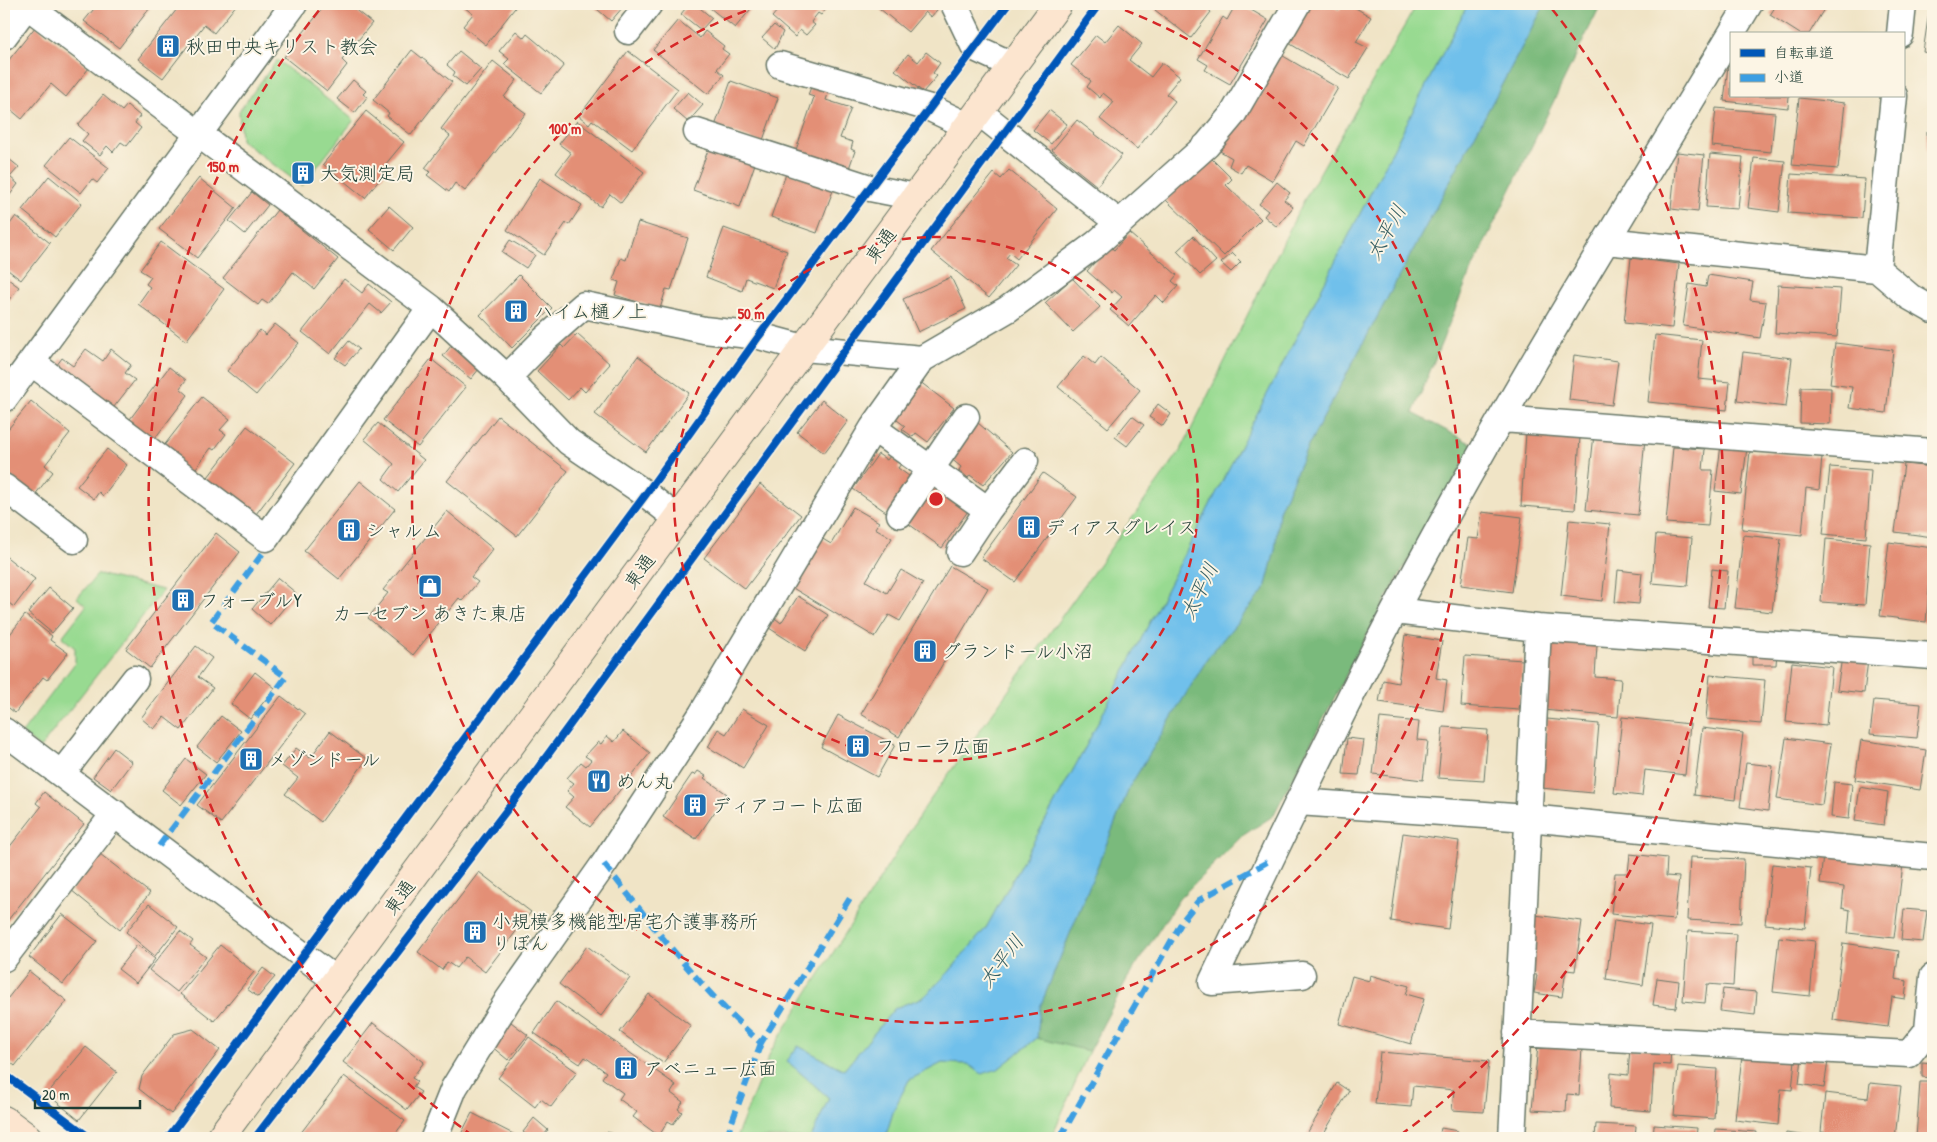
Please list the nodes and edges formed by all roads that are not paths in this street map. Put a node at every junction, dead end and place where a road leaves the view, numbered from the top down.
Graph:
1 (294, 4) edge
2 (649, 4) edge
3 (954, 4) edge
4 (1058, 4) edge
5 (1297, 4) edge
6 (1749, 4) edge
7 (1903, 4) edge
8 (32, 6) edge
9 (628, 31) dead end
10 (1732, 32) edge
11 (1900, 32) edge
12 (4, 36) edge
13 (1730, 36) edge
14 (780, 65) dead end
15 (1012, 66) junction
16 (1894, 98) edge
17 (973, 119) junction
18 (198, 132) junction
19 (696, 132) dead end
20 (916, 197) junction
21 (1119, 223) junction
22 (1606, 241) junction
23 (1877, 269) junction
24 (431, 308) junction
25 (1933, 310) edge
26 (804, 348) junction
27 (922, 359) junction
28 (31, 362) junction
29 (507, 378) junction
30 (4, 399) edge
31 (966, 417) dead end
32 (1502, 419) junction
33 (873, 428) junction
34 (1933, 452) edge
35 (1025, 461) dead end
36 (931, 468) junction
37 (4, 487) edge
38 (988, 510) junction
39 (900, 514) dead end
40 (678, 519) junction
41 (74, 540) dead end
42 (960, 552) dead end
43 (1395, 611) junction
44 (1538, 628) junction
45 (1933, 656) edge
46 (135, 679) dead end
47 (4, 731) edge
48 (62, 773) junction
49 (1298, 802) junction
50 (115, 813) junction
51 (1528, 818) junction
52 (1933, 857) edge
53 (4, 958) edge
54 (1302, 975) dead end
55 (1933, 977) edge
56 (337, 982) junction
57 (1517, 1033) junction
58 (4, 1120) edge
59 (28, 1138) edge
60 (220, 1138) edge
61 (434, 1138) edge
62 (1512, 1138) edge

1 - 18 street
2 - 9 street
3 - 15 street
4 - 15 street, 東通
5 - 21 street
6 - 10 street
7 - 11 street
8 - 12 street
8 - 18 street
13 - 22 street
14 - 17 street
15 - 17 street, 東通
16 - 23 street
17 - 20 street, 東通
17 - 21 street
18 - 24 street
18 - 28 street
19 - 20 street
20 - 26 street, 東通
21 - 27 street
22 - 23 street
22 - 32 street
23 - 25 street
24 - 28 street
24 - 29 street
26 - 27 street
26 - 29 street
26 - 40 street, 東通
27 - 33 street
28 - 30 street
29 - 40 street
31 - 36 street
32 - 34 street
32 - 43 street
33 - 36 street
33 - 61 street
35 - 38 street
36 - 38 street
36 - 39 street
37 - 41 street
38 - 42 street
40 - 56 street, 東通
43 - 44 street
43 - 49 street
44 - 45 street
44 - 51 street
46 - 48 street
47 - 48 street
48 - 50 street
49 - 51 street
49 - 54 street
50 - 53 street
50 - 56 street
51 - 52 street
51 - 57 street
55 - 57 street
56 - 60 street, 東通
57 - 62 street
58 - 59 street

